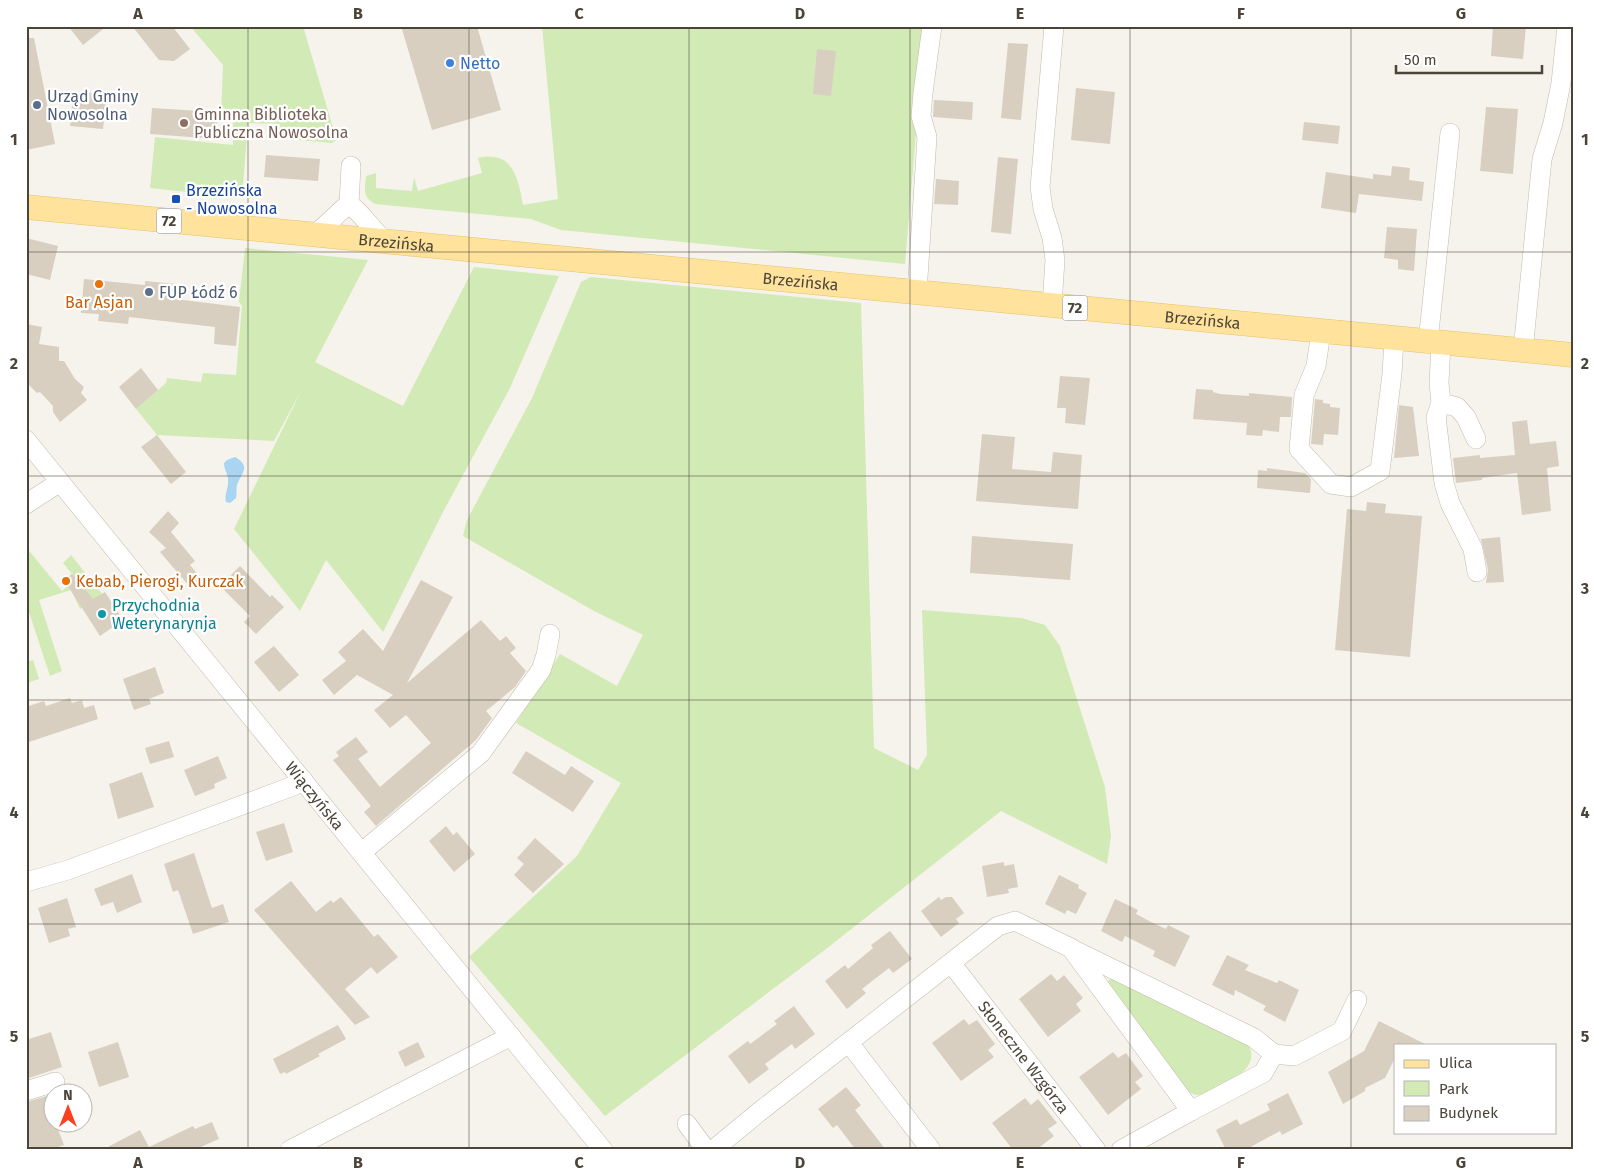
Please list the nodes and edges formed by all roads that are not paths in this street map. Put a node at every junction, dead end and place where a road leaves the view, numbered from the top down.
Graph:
1 (932, 26) edge
2 (1054, 26) edge
3 (1567, 26) edge
4 (1568, 59) edge
5 (1450, 133) dead end
6 (351, 166) dead end
7 (348, 204) junction
8 (26, 207) edge
9 (312, 235) junction
10 (386, 242) junction
11 (917, 293) junction
12 (1052, 305) junction
13 (1321, 332) junction
14 (1394, 339) junction
15 (1435, 343) junction
16 (1523, 351) junction
17 (1573, 355) edge
18 (1441, 403) junction
19 (1476, 439) dead end
20 (26, 440) edge
21 (60, 482) junction
22 (26, 504) edge
23 (1477, 572) dead end
24 (550, 634) dead end
25 (303, 780) junction
26 (362, 852) junction
27 (26, 882) edge
28 (1071, 948) junction
29 (951, 963) junction
30 (1357, 1000) dead end
31 (511, 1036) junction
32 (849, 1043) junction
33 (1274, 1054) junction
34 (55, 1082) dead end
35 (26, 1090) edge
36 (1191, 1111) junction
37 (687, 1124) dead end
38 (290, 1150) edge
39 (603, 1150) edge
40 (706, 1150) edge
41 (713, 1150) edge
42 (931, 1150) edge
43 (1096, 1150) edge
44 (1121, 1150) edge

1 - 11 street
2 - 12 street
3 - 4 street
4 - 16 street
5 - 15 street
6 - 7 street
7 - 9 street
7 - 10 street
8 - 9 main road, Brzezińska / 72
9 - 10 main road, Brzezińska / 72
10 - 11 main road, Brzezińska / 72
11 - 12 main road, Brzezińska / 72
12 - 13 main road, Brzezińska / 72
13 - 14 main road, Brzezińska / 72
13 - 14 street
14 - 15 main road, Brzezińska / 72
15 - 16 main road, Brzezińska / 72
15 - 18 street
16 - 17 main road, Brzezińska / 72
18 - 19 street
18 - 23 street
20 - 21 street, Wiączyńska
21 - 22 street
21 - 25 street, Wiączyńska
24 - 26 street
25 - 26 street, Wiączyńska
25 - 27 street
26 - 31 street, Wiączyńska
28 - 29 street
28 - 33 street
28 - 36 street
29 - 32 street
29 - 43 street, Słoneczne Wzgórza
30 - 33 street
31 - 38 street
31 - 39 street, Wiączyńska
32 - 41 street
32 - 42 street
33 - 36 street
34 - 35 street
36 - 44 street
37 - 40 street

